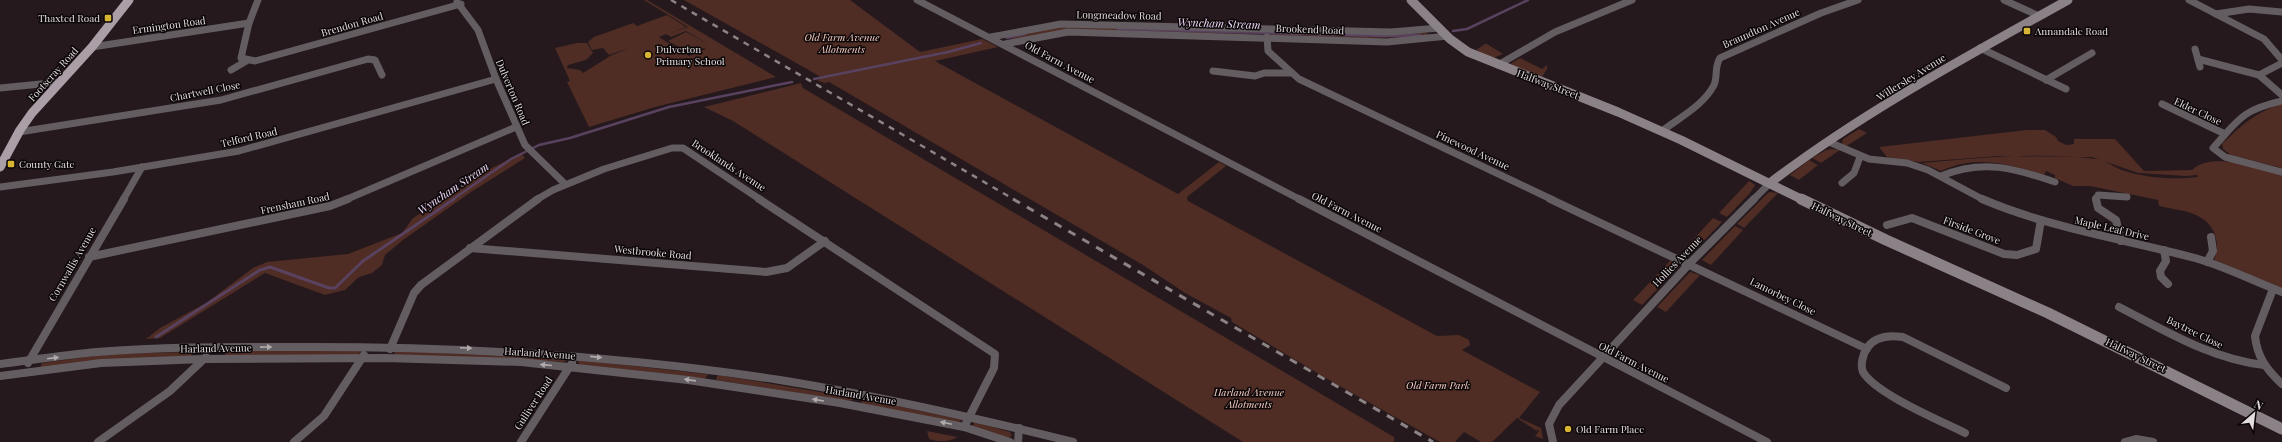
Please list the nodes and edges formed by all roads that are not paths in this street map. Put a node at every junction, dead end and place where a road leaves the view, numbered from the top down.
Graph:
1 (129, 0) edge
2 (258, 0) edge
3 (917, 0) edge
4 (1411, 0) edge
5 (1632, 0) edge
6 (1858, 0) edge
7 (2004, 0) edge
8 (2068, 0) edge
9 (2189, 0) edge
10 (458, 2) edge
11 (2282, 12) edge
12 (2216, 14) junction
13 (2039, 16) junction
14 (249, 23) junction
15 (1439, 28) junction
16 (1448, 36) junction
17 (991, 37) junction
18 (1267, 37) junction
19 (1005, 44) junction
20 (92, 47) junction
21 (1980, 48) junction
22 (2195, 49) dead end
23 (2092, 53) dead end
24 (2198, 59) junction
25 (248, 60) junction
26 (2282, 62) edge
27 (1498, 65) junction
28 (2200, 67) dead end
29 (230, 70) dead end
30 (1213, 71) dead end
31 (1291, 73) junction
32 (2259, 75) junction
33 (382, 76) dead end
34 (496, 79) junction
35 (2046, 80) junction
36 (61, 82) junction
37 (0, 88) edge
38 (2066, 89) dead end
39 (2282, 95) edge
40 (2282, 101) edge
41 (2162, 104) dead end
42 (516, 127) junction
43 (1662, 131) junction
44 (19, 132) junction
45 (2225, 134) junction
46 (1829, 142) junction
47 (1860, 157) junction
48 (0, 167) edge
49 (142, 167) junction
50 (2282, 172) edge
51 (1941, 176) junction
52 (2055, 182) dead end
53 (1770, 183) junction
54 (1842, 183) dead end
55 (565, 184) junction
56 (0, 187) edge
57 (2127, 197) dead end
58 (2041, 220) junction
59 (1887, 225) dead end
60 (2211, 237) dead end
61 (825, 241) junction
62 (2121, 241) junction
63 (470, 248) junction
64 (2164, 250) junction
65 (89, 257) junction
66 (2207, 262) junction
67 (1690, 263) junction
68 (2168, 284) dead end
69 (2278, 290) edge
70 (2119, 307) dead end
71 (370, 346) junction
72 (392, 346) junction
73 (213, 348) junction
74 (1867, 349) junction
75 (577, 355) junction
76 (1602, 356) junction
77 (362, 358) junction
78 (385, 358) junction
79 (204, 359) junction
80 (30, 360) junction
81 (0, 364) edge
82 (2264, 366) junction
83 (570, 367) junction
84 (22, 373) junction
85 (0, 376) edge
86 (2282, 384) edge
87 (2006, 388) dead end
88 (970, 415) junction
89 (964, 427) junction
90 (1018, 428) junction
91 (2282, 429) edge
92 (1965, 433) dead end
93 (98, 442) edge
94 (294, 442) edge
95 (522, 442) edge
96 (1010, 442) edge
97 (1018, 442) edge
98 (1073, 442) edge
99 (1553, 442) edge
100 (1767, 442) edge
101 (2125, 442) edge
102 (2152, 442) edge

1 - 20 main road, Footscray Road
2 - 14 street
3 - 17 street, Old Farm Avenue
4 - 15 main road, Halfway Street
5 - 27 street
6 - 43 street, Braundton Avenue
7 - 13 street
8 - 13 main road, Willersley Avenue
9 - 12 street
10 - 25 street, Brendon Road
10 - 34 street, Dulverton Road
11 - 12 street
12 - 26 street
13 - 21 main road, Willersley Avenue
14 - 20 street, Ermington Road
14 - 25 street
15 - 16 main road, Halfway Street
15 - 17 street, Longmeadow Road
16 - 18 street, Brookend Road
16 - 27 main road, Halfway Street
17 - 19 street, Old Farm Avenue
18 - 19 street, Brookend Road
18 - 31 street, Pinewood Avenue
19 - 76 street, Old Farm Avenue
20 - 36 main road, Footscray Road
21 - 35 street
21 - 46 main road, Willersley Avenue
22 - 24 street
23 - 35 street
24 - 28 street
24 - 32 street
25 - 29 street
26 - 32 street
27 - 43 main road, Halfway Street
30 - 31 street
31 - 67 street, Pinewood Avenue
32 - 39 street
33 - 44 street, Chartwell Close
34 - 42 street, Dulverton Road
34 - 49 street, Telford Road
35 - 38 street
36 - 37 street
36 - 44 main road, Footscray Road
40 - 45 street
41 - 45 street, Elder Close
42 - 55 street, Dulverton Road
42 - 65 street, Frensham Road
43 - 53 main road, Halfway Street
44 - 48 main road, Footscray Road
45 - 50 street
46 - 47 street, Maple Leaf Drive
46 - 53 main road, Willersley Avenue
47 - 51 street, Maple Leaf Drive
47 - 54 street
49 - 56 street, Telford Road
49 - 65 street, Cornwallis Avenue
51 - 52 street
51 - 58 street, Maple Leaf Drive
53 - 67 street, Hollies Avenue
53 - 91 main road, Halfway Street
55 - 61 street, Brooklands Avenue
55 - 63 street, Brooklands Avenue
57 - 62 street
58 - 59 street, Firside Grove
58 - 62 street, Maple Leaf Drive
60 - 66 street
61 - 63 street, Westbrooke Road
61 - 88 street, Brooklands Avenue
62 - 64 street, Maple Leaf Drive
63 - 72 street, Brooklands Avenue
64 - 66 street, Maple Leaf Drive
64 - 68 street
65 - 80 street, Cornwallis Avenue
66 - 69 street, Maple Leaf Drive
67 - 74 street, Lamorbey Close
67 - 76 street, Hollies Avenue
69 - 82 street
70 - 82 street, Baytree Close
71 - 72 street, Harland Avenue
73 -> 71 street, Harland Avenue
71 - 77 street
72 -> 75 street, Harland Avenue
72 - 78 street, Brooklands Avenue
73 - 79 street
80 -> 73 street, Harland Avenue
74 - 87 street
74 - 92 street
75 - 83 street, Gulliver Road
75 -> 88 street, Harland Avenue
76 - 99 street
76 - 100 street, Old Farm Avenue
77 - 78 street, Harland Avenue
77 - 79 street, Harland Avenue
77 - 94 street
83 -> 78 street, Harland Avenue
79 - 84 street, Harland Avenue
79 - 93 street
80 - 81 street, Harland Avenue
80 - 84 street, Cornwallis Avenue
82 - 86 street
89 -> 83 street, Harland Avenue
83 - 95 street, Gulliver Road
84 - 85 street, Harland Avenue
88 - 89 street, Brooklands Avenue
88 - 90 street, Harland Avenue
89 - 96 street, Harland Avenue
90 - 97 street
90 - 98 street, Harland Avenue
101 - 102 street

